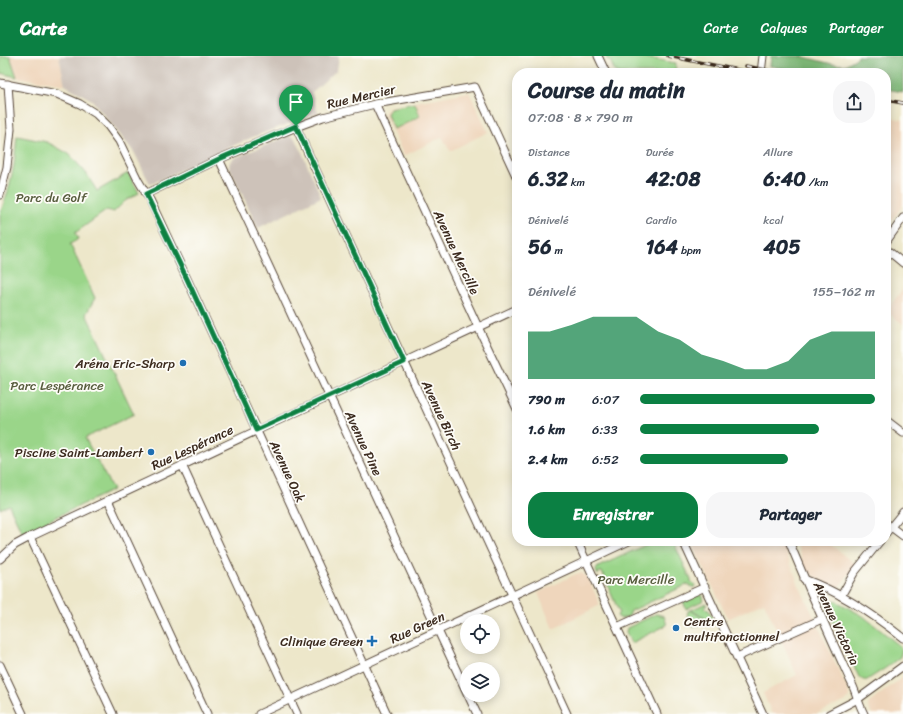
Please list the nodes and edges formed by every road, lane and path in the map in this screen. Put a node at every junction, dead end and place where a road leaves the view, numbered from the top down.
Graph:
1 (763, 56) edge
2 (599, 57) edge
3 (604, 68) edge
4 (762, 68) edge
5 (0, 83) edge
6 (8, 84) junction
7 (376, 104) junction
8 (296, 126) junction
9 (512, 157) edge
10 (219, 159) junction
11 (4, 166) edge
12 (146, 194) junction
13 (0, 195) edge
14 (903, 218) edge
15 (891, 235) edge
16 (891, 253) edge
17 (903, 263) edge
18 (512, 311) edge
19 (478, 327) junction
20 (404, 362) junction
21 (329, 396) junction
22 (512, 397) edge
23 (891, 424) edge
24 (256, 430) junction
25 (903, 433) edge
26 (182, 465) junction
27 (108, 500) junction
28 (903, 512) edge
29 (891, 527) joint
30 (903, 536) edge
31 (30, 538) junction
32 (579, 546) edge
33 (618, 546) edge
34 (685, 546) edge
35 (791, 546) edge
36 (876, 546) edge
37 (0, 559) edge
38 (586, 561) junction
39 (804, 579) junction
40 (705, 587) junction
41 (513, 596) junction
42 (841, 596) junction
43 (822, 619) junction
44 (617, 627) junction
45 (438, 630) junction
46 (903, 638) edge
47 (737, 657) junction
48 (0, 665) edge
49 (364, 665) junction
50 (903, 666) edge
51 (460, 679) edge
52 (290, 699) junction
53 (858, 699) junction
54 (471, 702) edge
55 (23, 714) edge
56 (113, 714) edge
57 (207, 714) edge
58 (259, 714) edge
59 (297, 714) edge
60 (387, 714) edge
61 (477, 714) edge
62 (567, 714) edge
63 (657, 714) edge
64 (763, 714) edge
65 (829, 714) edge
66 (864, 714) edge

1 - 4 street
2 - 3 street
5 - 6 street, Avenue Oak
6 - 11 street
6 - 12 street, Avenue Oak
7 - 8 street, Rue Mercier
7 - 9 street, Rue Mercier
7 - 19 street, Avenue Mercille
8 - 10 street, Rue Mercier
8 - 20 street, Avenue Birch
10 - 12 street, Rue Mercier
10 - 21 street, Avenue Pine
11 - 13 street
12 - 24 street, Avenue Oak
14 - 15 street
16 - 17 street
18 - 19 street, Rue Lespérance
19 - 20 street, Rue Lespérance
19 - 22 street, Avenue Mercille
20 - 21 street, Rue Lespérance
20 - 41 street, Avenue Birch
21 - 24 street, Rue Lespérance
21 - 45 street, Avenue Pine
23 - 25 street
24 - 26 street, Rue Lespérance
24 - 49 street, Avenue Oak
26 - 27 street, Rue Lespérance
26 - 52 street
27 - 31 street, Rue Lespérance
27 - 57 street
28 - 29 street
29 - 30 street
31 - 37 street, Rue Lespérance
31 - 56 street
32 - 38 street
33 - 38 street, Rue Green
34 - 40 street
35 - 39 street, Avenue Victoria
36 - 42 street
38 - 41 street, Rue Green
38 - 44 street
39 - 42 street
39 - 43 street, Avenue Victoria
40 - 44 street
40 - 47 street
41 - 45 street, Rue Green
41 - 62 street, Avenue Birch
42 - 46 street
43 - 47 street
43 - 53 street, Avenue Victoria
44 - 63 street
45 - 49 street, Rue Green
45 - 51 street, Avenue Pine
47 - 64 street
48 - 55 street
49 - 52 street, Rue Green
49 - 60 street, Avenue Oak
50 - 53 street
52 - 58 street, Rue Green
52 - 59 street
53 - 65 street
53 - 66 street, Avenue Victoria
54 - 61 street, Avenue Pine

